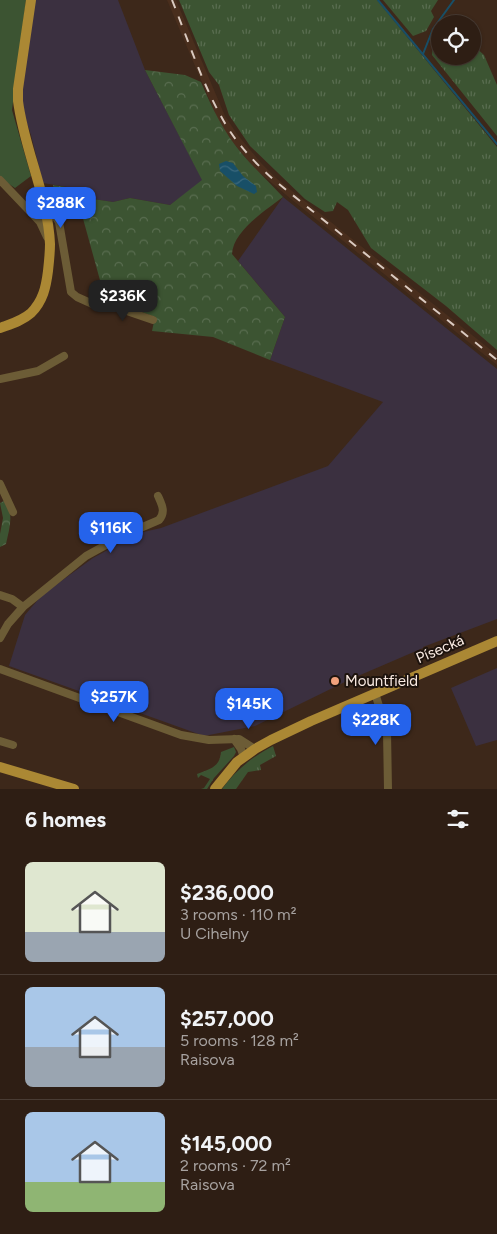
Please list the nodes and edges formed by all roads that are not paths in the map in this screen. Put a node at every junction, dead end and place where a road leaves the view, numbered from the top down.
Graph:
1 (31, 0) edge
2 (0, 180) edge
3 (43, 220) junction
4 (153, 320) dead end
5 (0, 328) edge
6 (64, 356) dead end
7 (0, 380) edge
8 (0, 484) edge
9 (158, 496) dead end
10 (13, 512) dead end
11 (0, 595) edge
12 (23, 606) junction
13 (0, 638) edge
14 (497, 640) edge
15 (0, 669) edge
16 (376, 697) junction
17 (234, 739) junction
18 (0, 741) edge
19 (13, 746) dead end
20 (255, 749) junction
21 (244, 757) junction
22 (0, 767) edge
23 (74, 789) edge
24 (215, 789) edge
25 (388, 789) edge

1 - 3 main road
2 - 3 street
3 - 4 street
3 - 5 main road
6 - 7 street
8 - 10 street
9 - 12 street
11 - 12 street
12 - 13 street
14 - 16 main road, Písecká
15 - 17 street
16 - 20 main road, Písecká
16 - 25 street
17 - 20 street
17 - 21 street
18 - 19 street
20 - 21 main road, Písecká
21 - 24 main road, Písecká
22 - 23 main road

